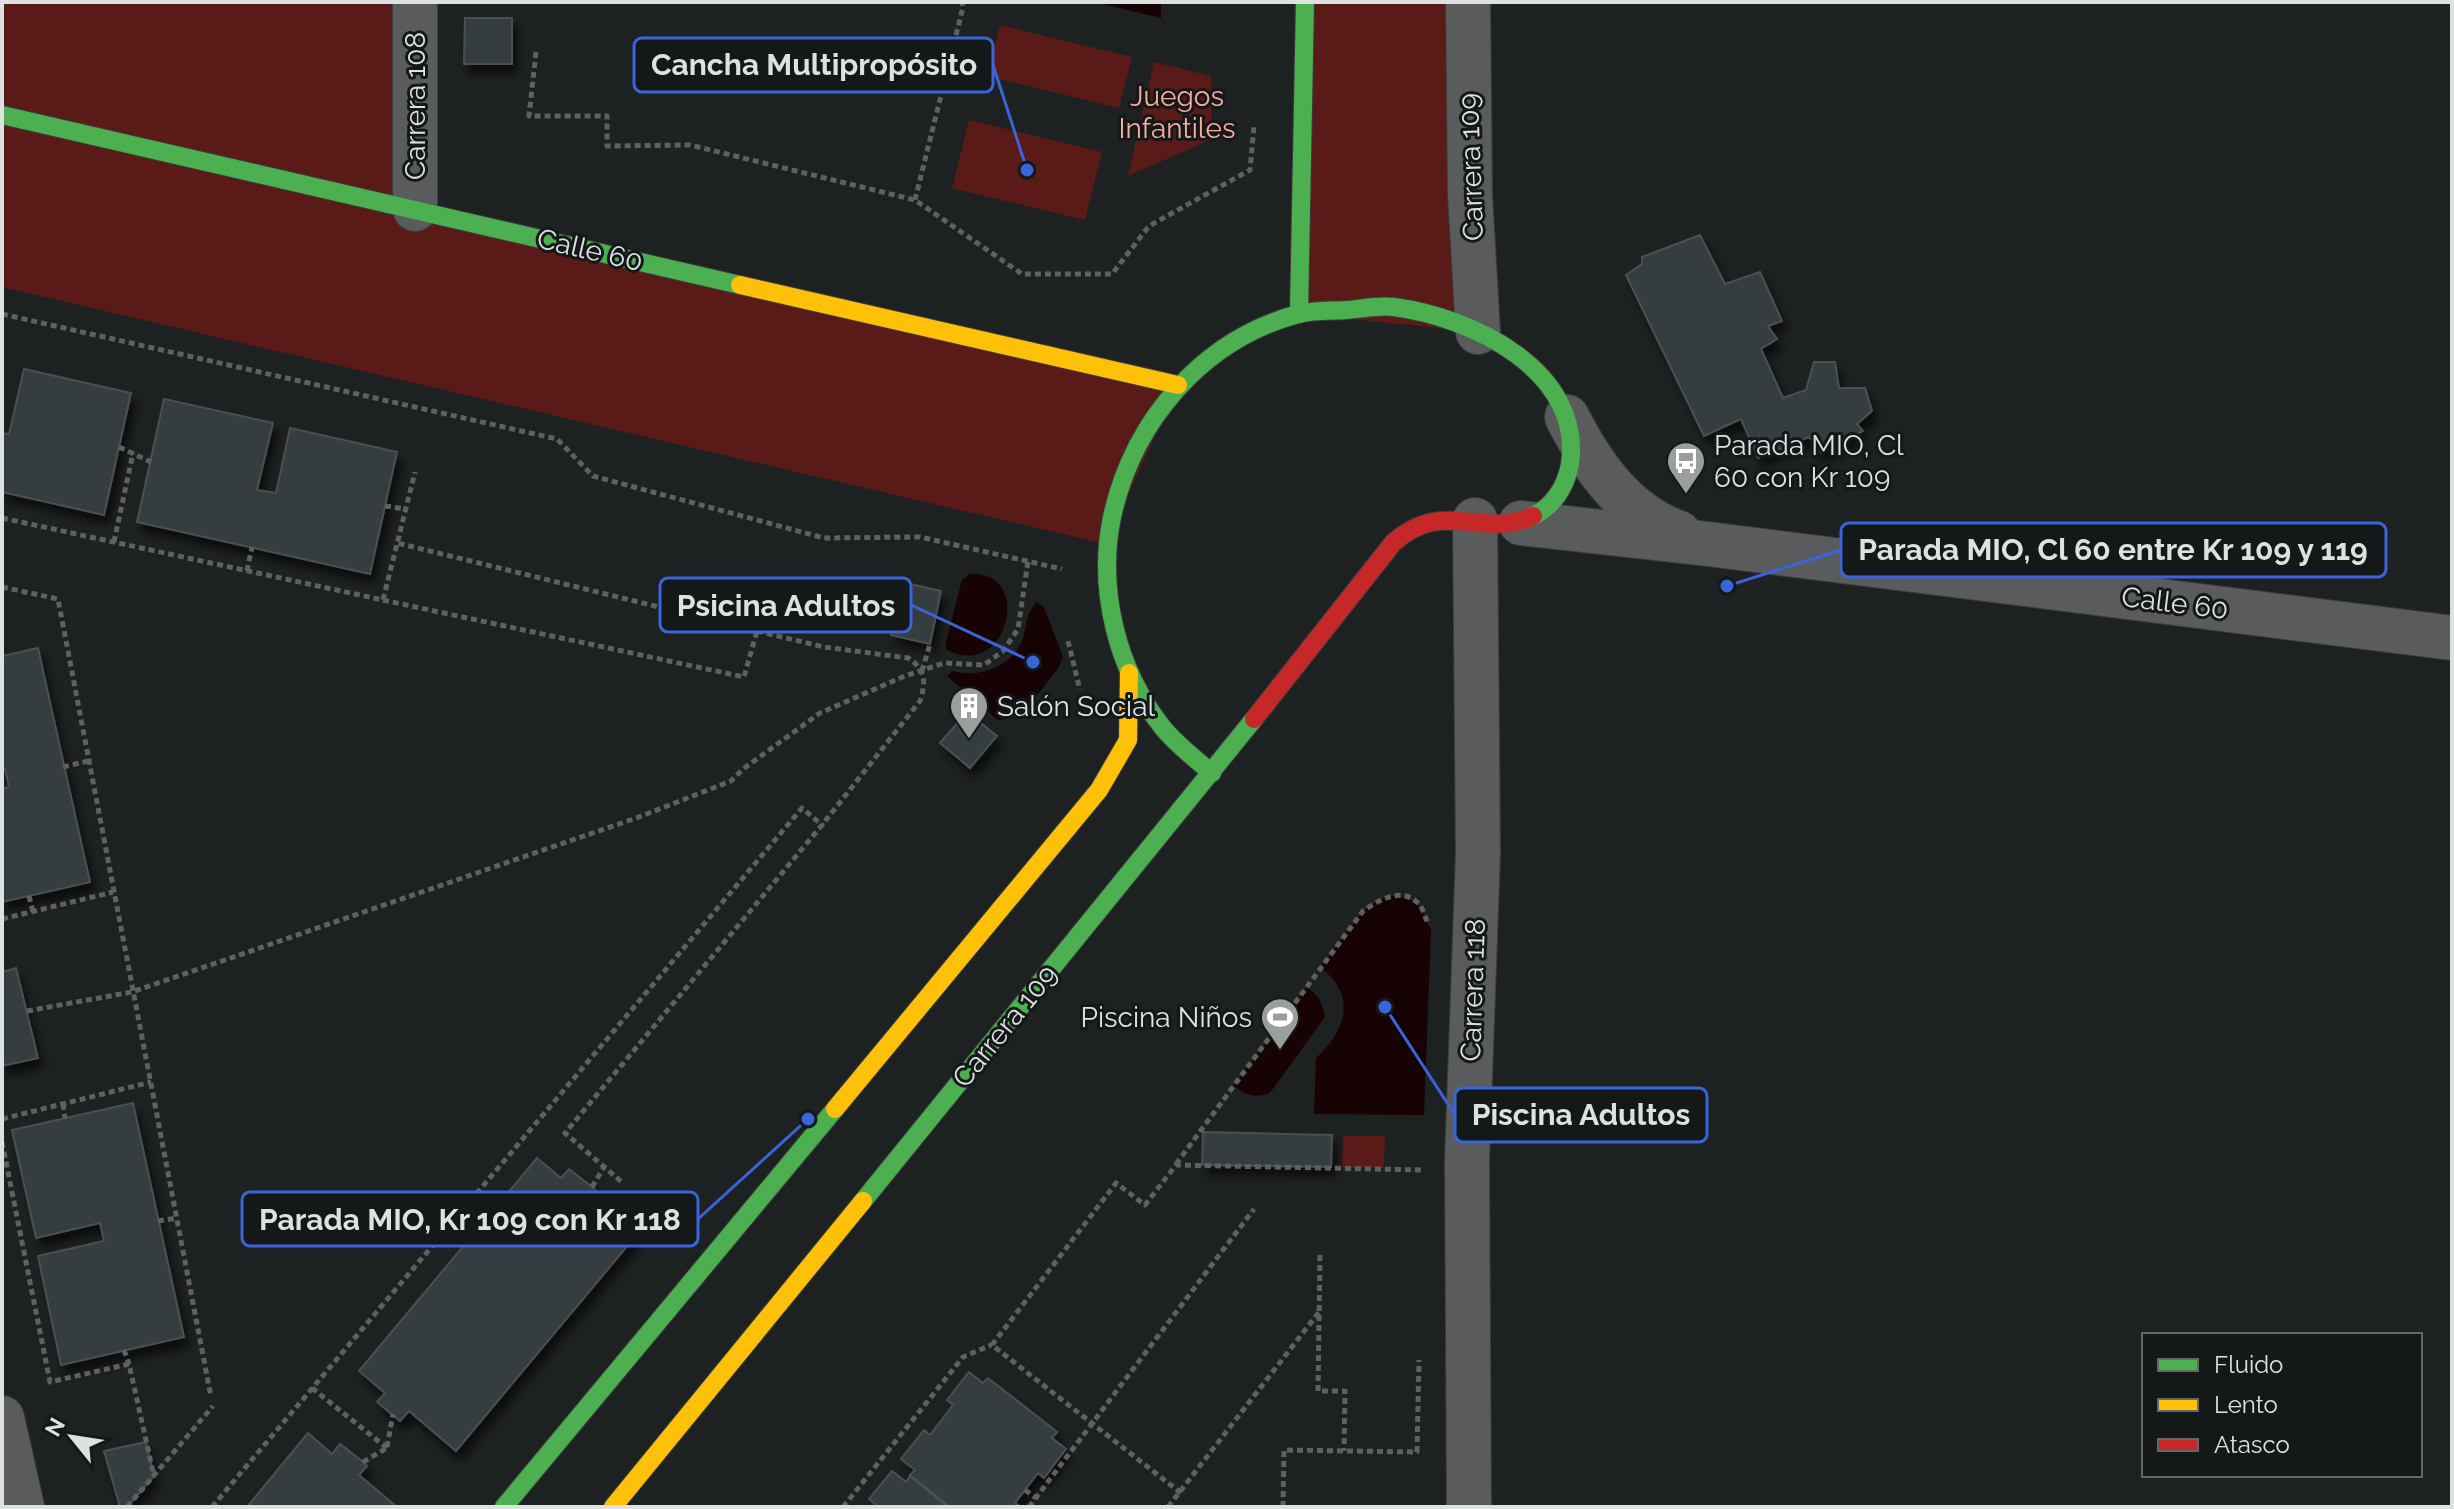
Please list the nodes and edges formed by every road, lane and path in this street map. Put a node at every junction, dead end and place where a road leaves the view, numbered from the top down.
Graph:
1 (415, 2) edge
2 (962, 2) edge
3 (1305, 2) edge
4 (1468, 2) edge
5 (536, 52) dead end
6 (2, 115) edge
7 (1254, 124) dead end
8 (915, 200) junction
9 (415, 209) junction
10 (2, 314) edge
11 (1299, 314) junction
12 (1478, 332) junction
13 (1178, 385) junction
14 (1567, 417) junction
15 (119, 447) dead end
16 (133, 453) junction
17 (151, 462) dead end
18 (415, 472) dead end
19 (385, 506) dead end
20 (406, 509) junction
21 (2, 518) edge
22 (1475, 520) junction
23 (1521, 523) junction
24 (114, 542) junction
25 (397, 543) junction
26 (1708, 544) junction
27 (252, 547) dead end
28 (1028, 561) junction
29 (247, 571) junction
30 (1064, 583) dead end
31 (2, 587) edge
32 (383, 600) junction
33 (757, 631) junction
34 (1067, 633) dead end
35 (2452, 638) edge
36 (930, 644) dead end
37 (921, 671) junction
38 (1129, 673) junction
39 (1082, 696) dead end
40 (88, 761) junction
41 (63, 767) dead end
42 (1212, 773) junction
43 (822, 825) junction
44 (113, 892) junction
45 (29, 896) dead end
46 (33, 912) junction
47 (2, 919) edge
48 (1431, 930) dead end
49 (132, 992) junction
50 (27, 1011) dead end
51 (151, 1082) junction
52 (63, 1104) junction
53 (65, 1118) dead end
54 (2, 1119) edge
55 (2, 1142) edge
56 (1176, 1165) junction
57 (604, 1167) junction
58 (624, 1184) dead end
59 (1422, 1184) dead end
60 (592, 1187) dead end
61 (1254, 1209) dead end
62 (177, 1218) junction
63 (158, 1221) dead end
64 (1320, 1255) dead end
65 (1319, 1312) junction
66 (992, 1345) junction
67 (124, 1350) dead end
68 (1419, 1358) dead end
69 (129, 1364) junction
70 (312, 1388) junction
71 (211, 1397) dead end
72 (213, 1406) dead end
73 (393, 1414) dead end
74 (2, 1418) edge
75 (1093, 1423) junction
76 (387, 1448) junction
77 (1344, 1451) junction
78 (363, 1462) dead end
79 (154, 1476) junction
80 (1025, 1490) dead end
81 (1181, 1493) junction
82 (1036, 1498) junction
83 (22, 1507) edge
84 (127, 1507) edge
85 (212, 1507) edge
86 (504, 1507) edge
87 (613, 1507) edge
88 (843, 1507) edge
89 (1029, 1507) edge
90 (1168, 1507) edge
91 (1283, 1507) edge
92 (1469, 1507) edge

1 - 9 street, Carrera 108
2 - 8 path
3 - 11 street
4 - 12 street, Carrera 109
5 - 8 path
6 - 9 street, Calle 60
7 - 8 path
9 - 13 street, Calle 60
10 - 28 path
11 - 12 street
11 - 13 street
12 - 14 street
13 - 38 street
14 - 23 street
14 - 26 street
15 - 16 path
16 - 17 path
16 - 24 path
18 - 20 path
19 - 20 path
20 - 25 path
21 - 24 path
22 - 23 street
22 - 42 street, Carrera 109
22 - 92 street, Carrera 118
23 - 26 street
24 - 29 path
25 - 32 path
25 - 33 path
26 - 35 street, Calle 60
27 - 29 path
28 - 30 path
28 - 37 path
29 - 32 path
31 - 40 path
32 - 33 path
33 - 37 path
34 - 39 path
36 - 37 path
37 - 43 path
37 - 49 path
38 - 42 street
38 - 86 street
40 - 41 path
40 - 44 path
42 - 87 street, Carrera 109
43 - 57 path
43 - 70 path
44 - 46 path
44 - 49 path
45 - 46 path
46 - 47 path
48 - 56 path
49 - 50 path
49 - 51 path
51 - 52 path
51 - 62 path
52 - 53 path
52 - 54 path
55 - 69 path
56 - 59 path
56 - 66 path
57 - 58 path
57 - 60 path
61 - 75 path
62 - 63 path
62 - 71 path
64 - 65 path
65 - 77 path
65 - 81 path
66 - 75 path
66 - 88 path
67 - 69 path
68 - 77 path
69 - 79 path
70 - 76 path
70 - 85 path
72 - 79 path
73 - 76 path
74 - 83 street
75 - 81 path
75 - 82 path
76 - 78 path
77 - 91 path
79 - 84 path
80 - 82 path
81 - 90 path
82 - 89 path

